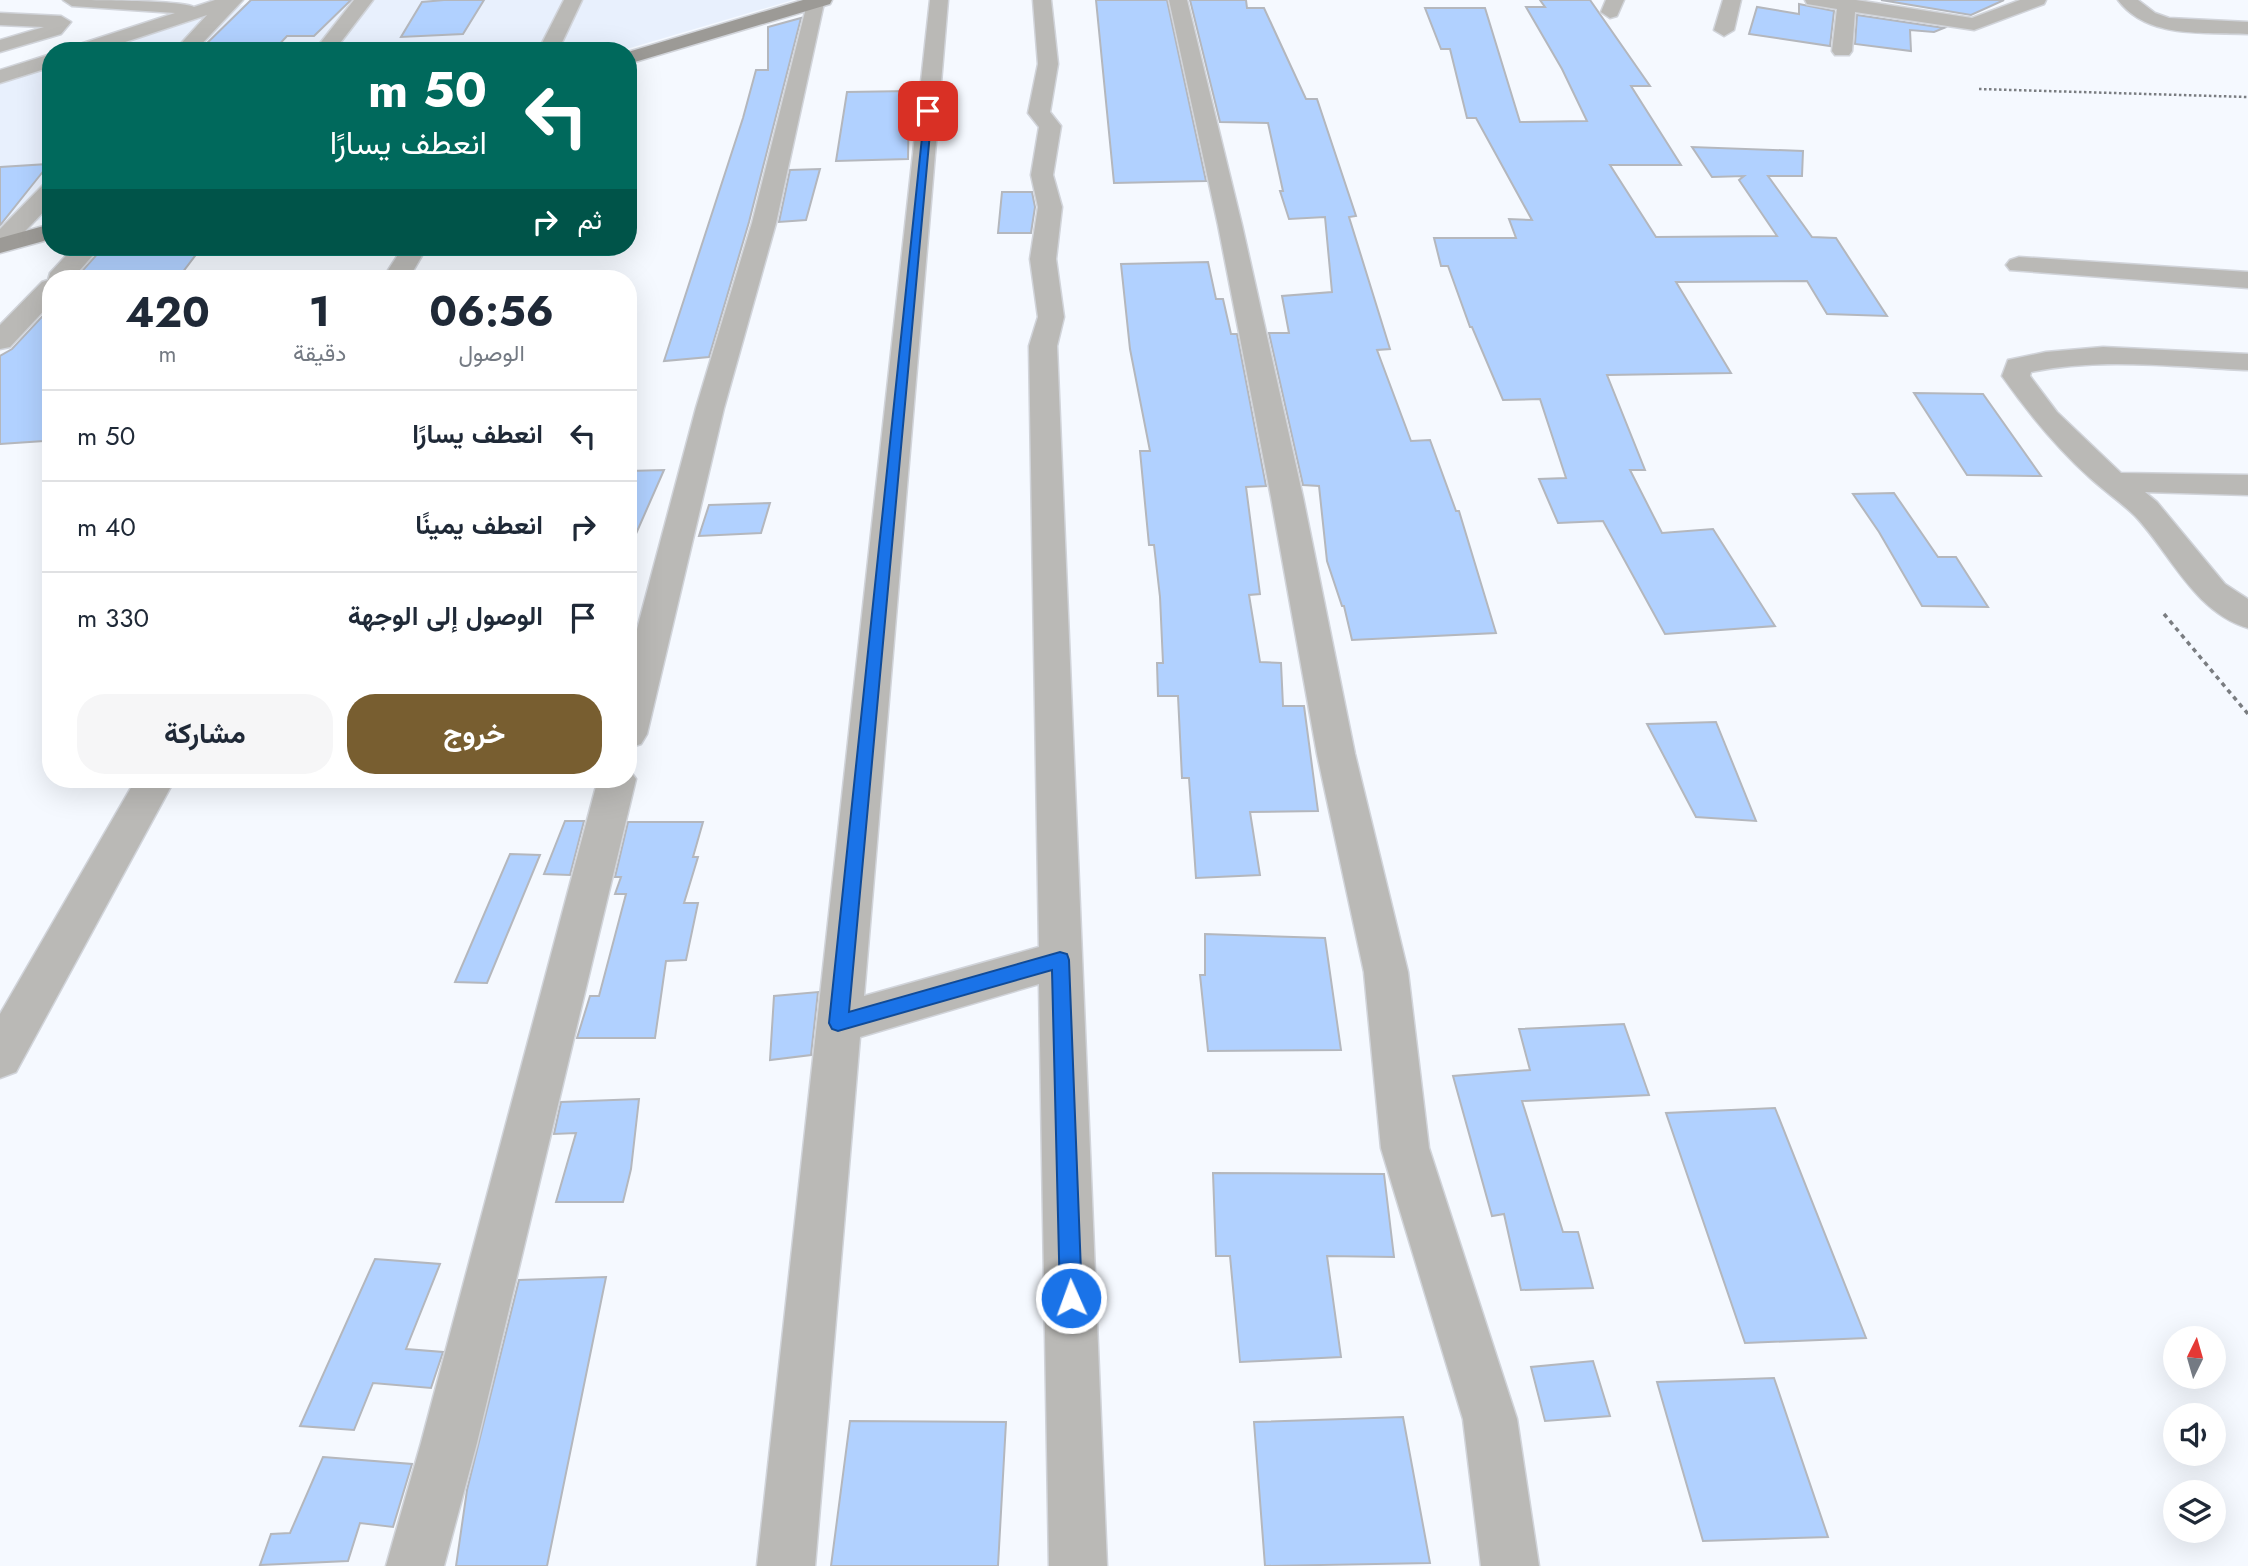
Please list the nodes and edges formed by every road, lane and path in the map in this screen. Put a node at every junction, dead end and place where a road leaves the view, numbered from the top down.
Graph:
1 (72, 0) edge
2 (364, 0) edge
3 (573, 0) edge
4 (939, 0) edge
5 (1042, 0) edge
6 (1178, 0) edge
7 (1732, 0) edge
8 (1814, 0) edge
9 (2037, 0) edge
10 (2127, 0) edge
11 (233, 1) edge
12 (819, 1) edge
13 (1847, 2) edge
14 (204, 9) junction
15 (0, 19) edge
16 (2248, 28) edge
17 (1724, 30) dead end
18 (105, 42) edge
19 (193, 42) edge
20 (331, 42) edge
21 (552, 42) edge
22 (0, 46) edge
23 (1842, 51) dead end
24 (637, 55) edge
25 (42, 63) edge
26 (0, 76) edge
27 (1979, 89) dead end
28 (2248, 97) edge
29 (42, 200) edge
30 (42, 233) edge
31 (0, 245) edge
32 (80, 256) edge
33 (2019, 265) dead end
34 (66, 270) edge
35 (2248, 280) edge
36 (42, 297) edge
37 (0, 341) edge
38 (2248, 362) edge
39 (2113, 482) junction
40 (2248, 485) edge
41 (2164, 614) dead end
42 (2248, 616) edge
43 (637, 698) edge
44 (2248, 714) edge
45 (151, 788) edge
46 (615, 788) edge
47 (1060, 960) junction
48 (838, 1023) junction
49 (0, 1056) edge
50 (415, 1566) edge
51 (786, 1566) edge
52 (1078, 1566) edge
53 (1510, 1566) edge

1 - 14 street
2 - 20 street
3 - 21 street
4 - 48 street
5 - 47 street
6 - 53 street
7 - 17 street
8 - 13 street
9 - 13 street
10 - 16 street
11 - 14 street
11 - 19 street
12 - 24 main road
12 - 43 street
13 - 23 street
14 - 18 street
15 - 22 street
25 - 26 street
27 - 28 path
29 - 31 street
30 - 31 main road
32 - 34 street
33 - 35 street
36 - 37 street
38 - 39 street
39 - 40 street
39 - 42 street
41 - 44 path
45 - 49 street
46 - 50 street
47 - 48 street
47 - 52 street
48 - 51 street

